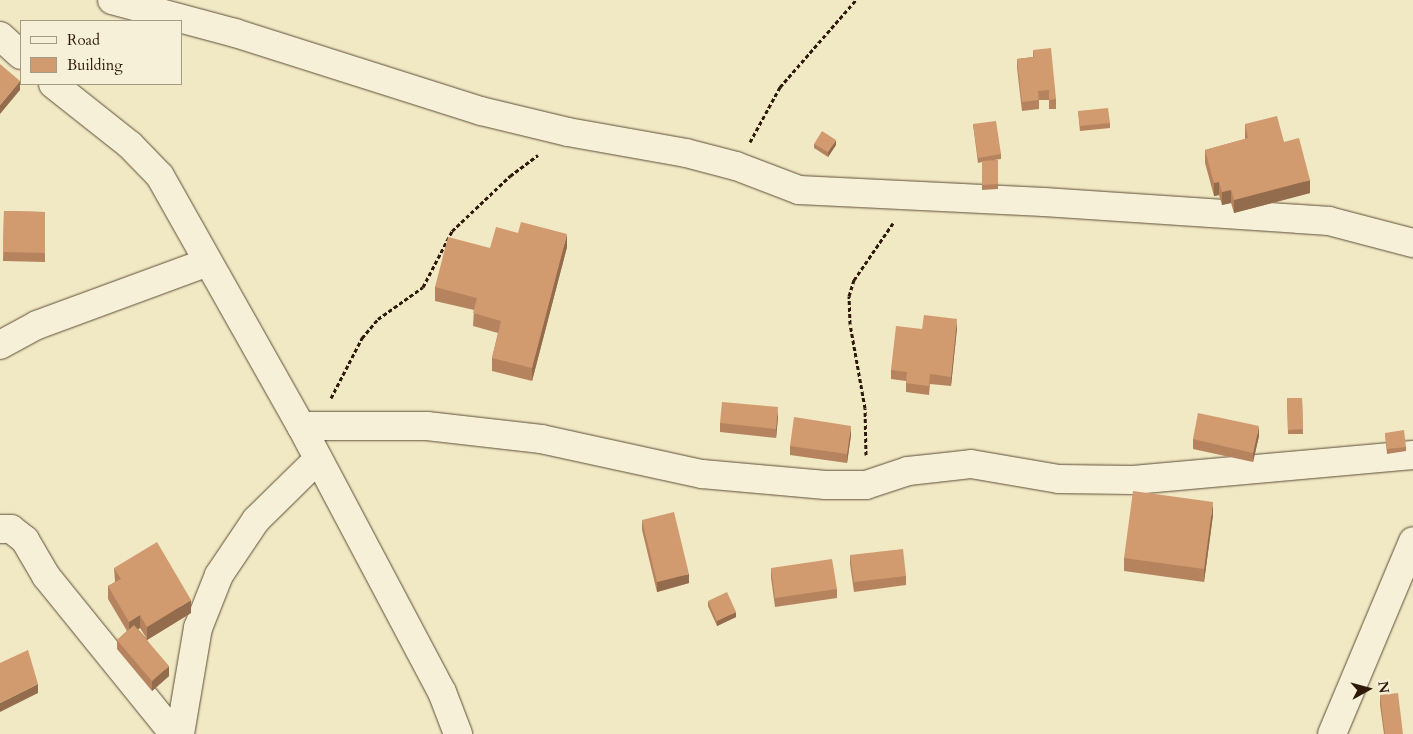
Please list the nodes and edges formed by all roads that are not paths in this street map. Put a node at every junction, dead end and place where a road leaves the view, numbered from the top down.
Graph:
1 (112, 0) edge
2 (0, 36) edge
3 (20, 55) edge
4 (54, 85) edge
5 (1413, 243) edge
6 (208, 262) junction
7 (0, 345) edge
8 (310, 426) junction
9 (1413, 455) edge
10 (316, 461) junction
11 (0, 529) edge
12 (1413, 541) edge
13 (174, 734) edge
14 (180, 734) edge
15 (458, 734) edge
16 (1332, 734) edge

1 - 5 street
2 - 3 street
4 - 6 street
6 - 7 street
6 - 8 street
8 - 9 street
8 - 10 street
10 - 14 street
10 - 15 street
11 - 13 street
12 - 16 street

